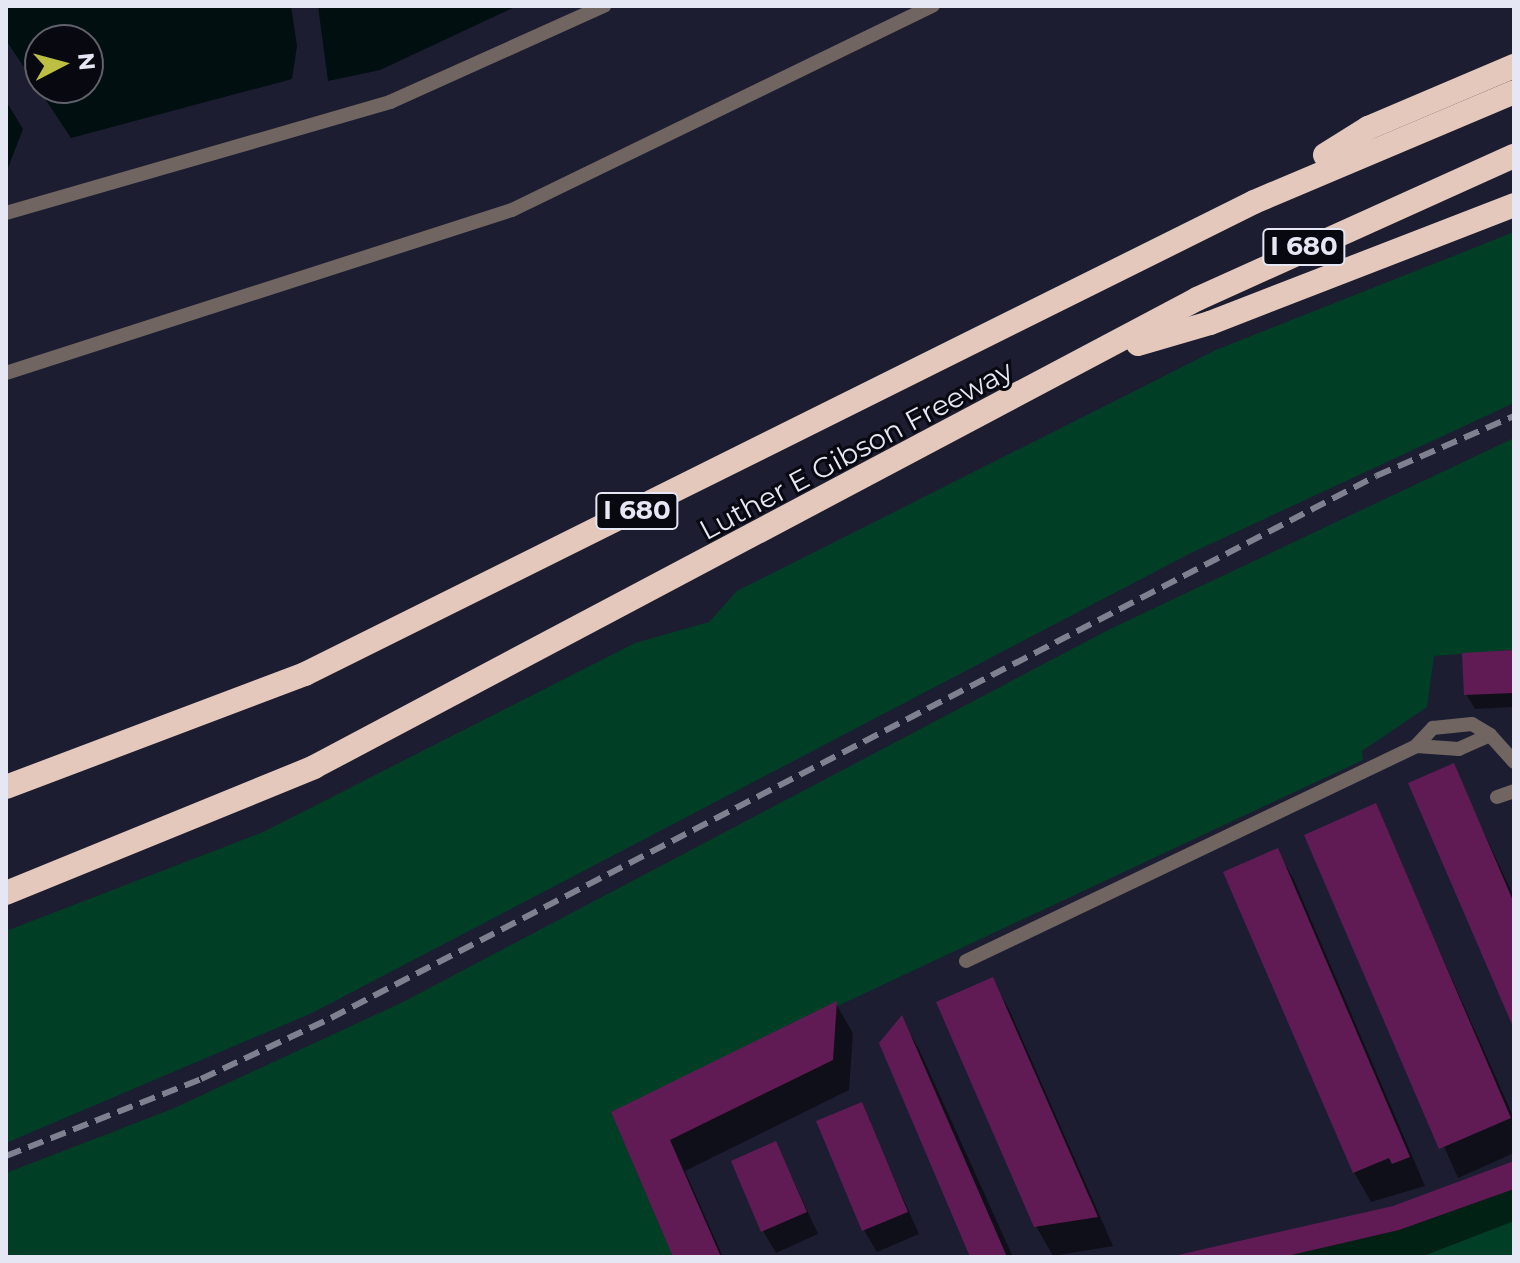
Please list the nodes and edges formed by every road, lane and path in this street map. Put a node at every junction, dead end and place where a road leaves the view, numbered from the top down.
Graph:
1 (604, 6) edge
2 (933, 6) edge
3 (1514, 66) edge
4 (1514, 92) edge
5 (1514, 156) edge
6 (1254, 202) junction
7 (1514, 205) edge
8 (6, 213) edge
9 (1101, 354) junction
10 (6, 373) edge
11 (1490, 735) junction
12 (1416, 746) junction
13 (1514, 762) edge
14 (6, 787) edge
15 (1514, 791) edge
16 (1497, 797) dead end
17 (6, 893) edge
18 (966, 961) dead end

1 - 8 lane
2 - 10 lane
3 - 6 highway
4 - 6 highway, Luther E Gibson Freeway / I 680
5 - 9 highway, Luther E Gibson Freeway / I 680
6 - 14 highway, Luther E Gibson Freeway / I 680
7 - 9 highway
9 - 17 highway, Luther E Gibson Freeway / I 680
11 - 12 lane
11 - 12 lane
11 - 13 lane
12 - 18 lane
15 - 16 lane

